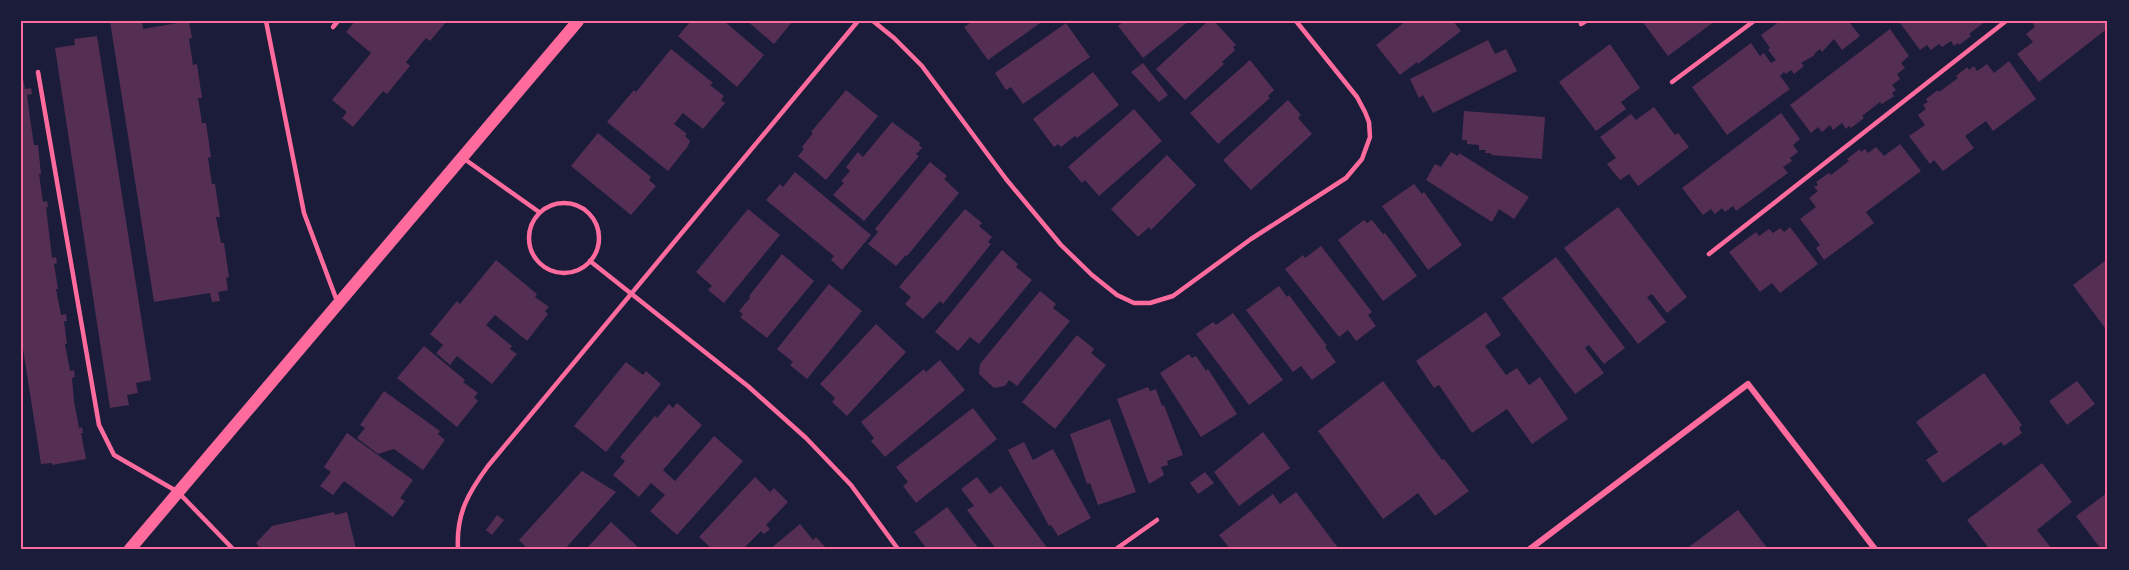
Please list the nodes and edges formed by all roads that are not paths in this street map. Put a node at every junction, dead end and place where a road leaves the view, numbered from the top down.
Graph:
1 (266, 21) edge
2 (338, 21) edge
3 (578, 21) edge
4 (858, 21) edge
5 (873, 21) edge
6 (1296, 21) edge
7 (1754, 21) edge
8 (2006, 21) edge
9 (333, 27) dead end
10 (38, 72) dead end
11 (1672, 82) dead end
12 (462, 157) junction
13 (539, 212) junction
14 (1709, 254) dead end
15 (590, 261) junction
16 (632, 294) junction
17 (338, 303) junction
18 (178, 492) junction
19 (1157, 520) dead end
20 (129, 549) edge
21 (233, 549) edge
22 (458, 549) edge
23 (898, 549) edge
24 (1116, 549) edge
25 (1530, 549) edge
26 (1875, 549) edge

1 - 17 lane
2 - 9 lane
3 - 12 main road
4 - 16 lane
5 - 6 lane
7 - 11 lane
8 - 14 lane
10 - 18 lane
12 - 13 lane
12 - 17 main road
13 - 15 lane
13 - 15 lane
15 - 16 lane
16 - 22 lane
16 - 23 lane
17 - 18 main road
18 - 20 main road
18 - 21 lane
19 - 24 lane
25 - 26 street

